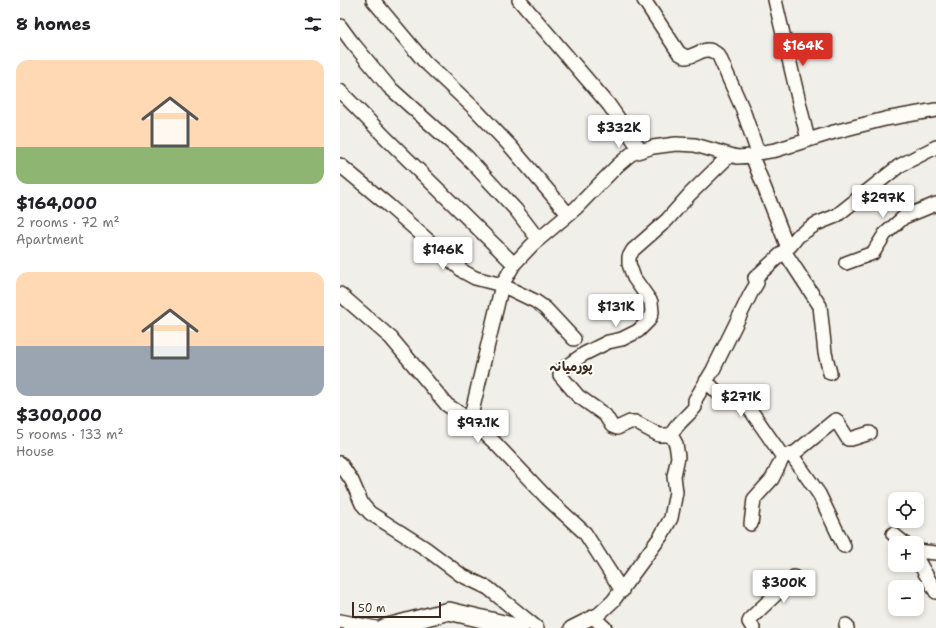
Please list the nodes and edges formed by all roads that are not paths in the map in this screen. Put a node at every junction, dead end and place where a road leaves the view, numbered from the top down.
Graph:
1 (373, 0) edge
2 (519, 0) edge
3 (644, 0) edge
4 (775, 0) edge
5 (340, 26) edge
6 (340, 91) edge
7 (936, 110) edge
8 (808, 140) junction
9 (936, 147) edge
10 (641, 151) junction
11 (755, 154) junction
12 (730, 155) junction
13 (340, 165) edge
14 (936, 204) edge
15 (568, 214) junction
16 (538, 239) junction
17 (786, 249) junction
18 (846, 263) dead end
19 (514, 264) junction
20 (502, 285) junction
21 (340, 294) edge
22 (574, 339) dead end
23 (830, 373) dead end
24 (706, 381) junction
25 (470, 420) junction
26 (870, 433) dead end
27 (671, 435) junction
28 (787, 456) junction
29 (340, 463) edge
30 (751, 524) dead end
31 (893, 534) dead end
32 (895, 536) edge
33 (844, 546) dead end
34 (924, 552) edge
35 (936, 553) edge
36 (924, 571) edge
37 (794, 577) dead end
38 (622, 591) junction
39 (936, 592) edge
40 (593, 617) junction
41 (340, 621) edge
42 (501, 626) edge
43 (376, 628) edge
44 (384, 628) edge
45 (520, 628) edge
46 (537, 628) edge
47 (571, 628) edge
48 (605, 628) edge
49 (753, 628) edge

1 - 15 street
2 - 10 street
3 - 11 street
4 - 8 street
5 - 16 street
6 - 19 street
7 - 8 street
8 - 11 street
9 - 17 street
10 - 12 street
10 - 15 street
11 - 12 street
11 - 17 street
12 - 27 street
13 - 20 street
14 - 18 street
15 - 16 street
16 - 19 street
17 - 23 street
17 - 24 street
19 - 20 street
20 - 22 street
20 - 25 street
21 - 25 street
24 - 27 street
24 - 28 street
25 - 38 street
26 - 28 street
27 - 38 street
28 - 30 street
28 - 33 street
29 - 46 street
31 - 32 street
34 - 35 street
36 - 39 street
37 - 49 street
38 - 40 street
40 - 47 street
40 - 48 street
41 - 43 street
42 - 44 street
42 - 45 street

